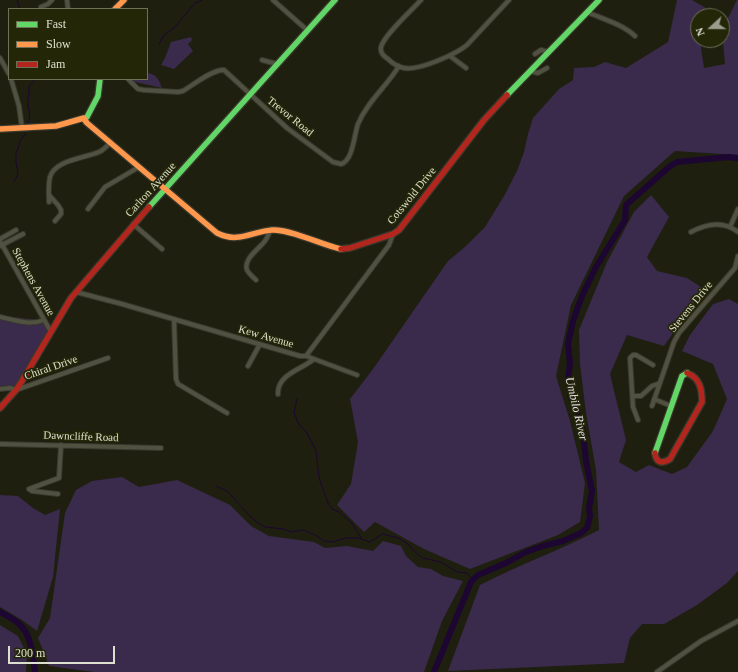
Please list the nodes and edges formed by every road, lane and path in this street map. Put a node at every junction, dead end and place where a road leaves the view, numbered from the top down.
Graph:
1 (52, 0) edge
2 (124, 0) edge
3 (273, 0) edge
4 (335, 0) edge
5 (421, 0) edge
6 (509, 0) edge
7 (599, 0) edge
8 (41, 7) dead end
9 (116, 8) edge
10 (587, 12) junction
11 (307, 30) junction
12 (635, 36) dead end
13 (547, 53) junction
14 (535, 54) dead end
15 (450, 56) junction
16 (0, 58) edge
17 (262, 60) dead end
18 (277, 64) junction
19 (399, 66) junction
20 (466, 68) dead end
21 (548, 68) dead end
22 (530, 71) junction
23 (8, 72) edge
24 (11, 80) edge
25 (100, 80) edge
26 (129, 80) edge
27 (250, 95) junction
28 (85, 117) junction
29 (22, 128) junction
30 (0, 129) edge
31 (111, 142) junction
32 (139, 167) junction
33 (164, 190) junction
34 (49, 195) junction
35 (49, 202) dead end
36 (88, 209) dead end
37 (738, 209) edge
38 (55, 221) dead end
39 (134, 224) junction
40 (730, 227) junction
41 (271, 229) junction
42 (16, 230) dead end
43 (692, 232) dead end
44 (738, 232) edge
45 (23, 234) dead end
46 (393, 234) junction
47 (1, 243) edge
48 (162, 249) dead end
49 (738, 256) edge
50 (737, 269) edge
51 (256, 280) dead end
52 (76, 292) junction
53 (0, 317) edge
54 (174, 319) junction
55 (44, 320) junction
56 (52, 332) junction
57 (260, 344) junction
58 (306, 356) junction
59 (108, 358) dead end
60 (314, 359) junction
61 (653, 365) dead end
62 (248, 366) dead end
63 (357, 375) dead end
64 (660, 383) junction
65 (0, 389) edge
66 (16, 390) junction
67 (278, 394) dead end
68 (632, 396) junction
69 (654, 399) junction
70 (652, 406) dead end
71 (671, 406) junction
72 (0, 408) edge
73 (227, 414) dead end
74 (638, 420) dead end
75 (0, 444) edge
76 (60, 445) junction
77 (162, 448) dead end
78 (58, 494) dead end
79 (738, 621) edge
80 (657, 672) edge

1 - 8 street
2 - 9 street
3 - 11 street
4 - 11 street, Carlton Avenue
5 - 19 street
6 - 15 street
7 - 10 street, Cotswold Drive
10 - 12 street
10 - 13 street, Cotswold Drive
11 - 18 street, Carlton Avenue
13 - 14 street
13 - 22 street, Cotswold Drive
15 - 19 street
15 - 20 street
16 - 23 street
17 - 18 street
18 - 27 street, Carlton Avenue
19 - 27 street, Trevor Road
21 - 22 street
22 - 46 street, Cotswold Drive
24 - 29 street
25 - 28 street
26 - 27 street, Trevor Road
27 - 33 street, Carlton Avenue
28 - 29 street
28 - 31 street, Cotswold Drive
29 - 30 street
31 - 32 street, Cotswold Drive
31 - 34 street
32 - 33 street, Cotswold Drive
32 - 36 street
33 - 39 street, Carlton Avenue
33 - 41 street, Cotswold Drive
34 - 35 street
34 - 38 street
37 - 40 street
39 - 48 street
39 - 52 street, Carlton Avenue
40 - 43 street
40 - 44 street
41 - 46 street, Cotswold Drive
41 - 51 street
42 - 47 street
45 - 47 street
46 - 58 street, Kew Avenue
47 - 55 street, Stephens Avenue
49 - 50 street
50 - 64 street, Stevens Drive
52 - 54 street, Kew Avenue
52 - 56 street, Carlton Avenue
53 - 55 street
54 - 57 street, Kew Avenue
54 - 73 street
55 - 56 street, Stephens Avenue
56 - 66 street, Carlton Avenue
57 - 58 street, Kew Avenue
57 - 62 street
58 - 60 street
59 - 66 street, Chiral Drive
60 - 63 street
60 - 67 street
61 - 68 street
64 - 68 street
64 - 69 street, Stevens Drive
65 - 66 street, Chiral Drive
66 - 72 street, Carlton Avenue
68 - 74 street
69 - 70 street, Stevens Drive
69 - 71 street
71 - 71 street
75 - 76 street, Dawncliffe Road
76 - 77 street, Dawncliffe Road
76 - 78 street
79 - 80 street

